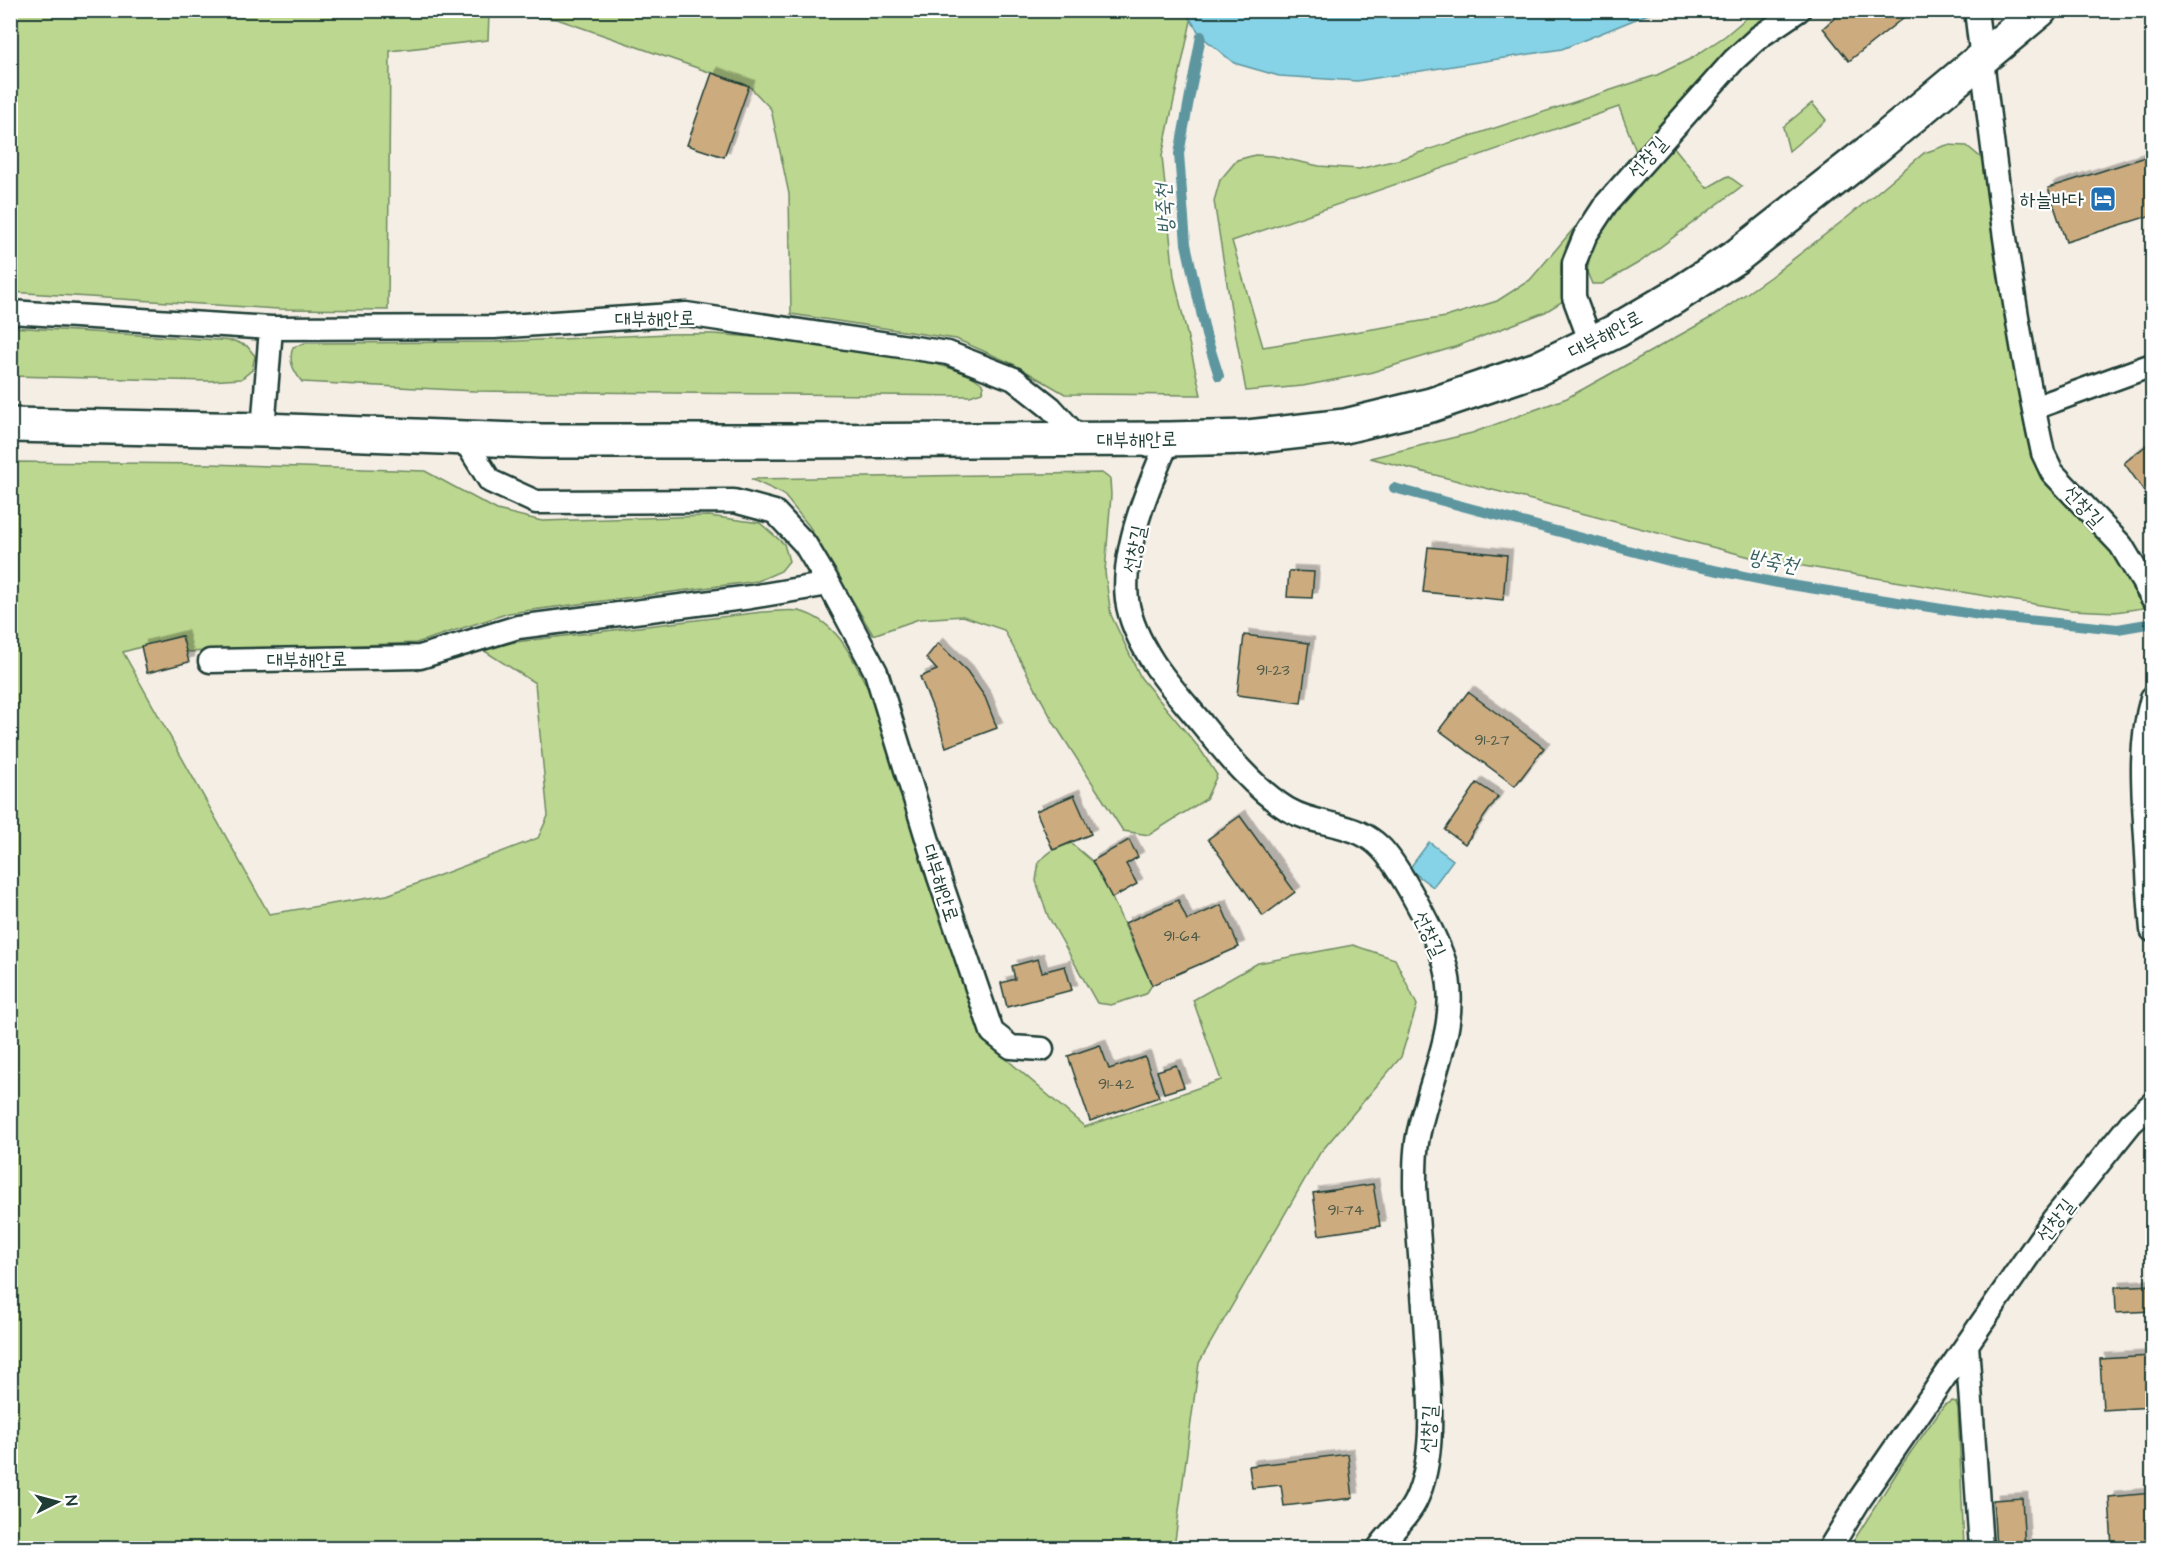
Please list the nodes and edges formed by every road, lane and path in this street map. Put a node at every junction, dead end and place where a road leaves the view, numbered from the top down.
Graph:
1 (1799, 10) edge
2 (1976, 10) edge
3 (2040, 10) edge
4 (1981, 58) junction
5 (10, 312) edge
6 (271, 328) junction
7 (1591, 343) junction
8 (2152, 365) edge
9 (2034, 408) junction
10 (10, 425) edge
11 (263, 430) junction
12 (464, 439) junction
13 (1169, 439) junction
14 (1080, 440) junction
15 (829, 584) junction
16 (2148, 587) edge
17 (210, 661) dead end
18 (2152, 698) edge
19 (2152, 930) edge
20 (1042, 1049) dead end
21 (2152, 1104) edge
22 (1966, 1344) junction
23 (1379, 1548) edge
24 (1830, 1548) edge
25 (1981, 1548) edge

1 - 7 lane, 선창길
2 - 4 lane, 선창길
3 - 4 street, 대부해안로
4 - 7 street, 대부해안로
4 - 9 lane, 선창길
5 - 6 lane, 대부해안로
6 - 11 lane
6 - 14 lane, 대부해안로
7 - 13 street, 대부해안로
8 - 9 lane
9 - 16 lane, 선창길
10 - 11 street, 대부해안로
11 - 12 street, 대부해안로
12 - 14 street, 대부해안로
12 - 15 lane, 대부해안로
13 - 14 street, 대부해안로
13 - 23 lane, 선창길
15 - 17 lane, 대부해안로
15 - 20 lane, 대부해안로
18 - 19 lane
21 - 22 lane, 선창길
22 - 24 lane, 선창길
22 - 25 lane

